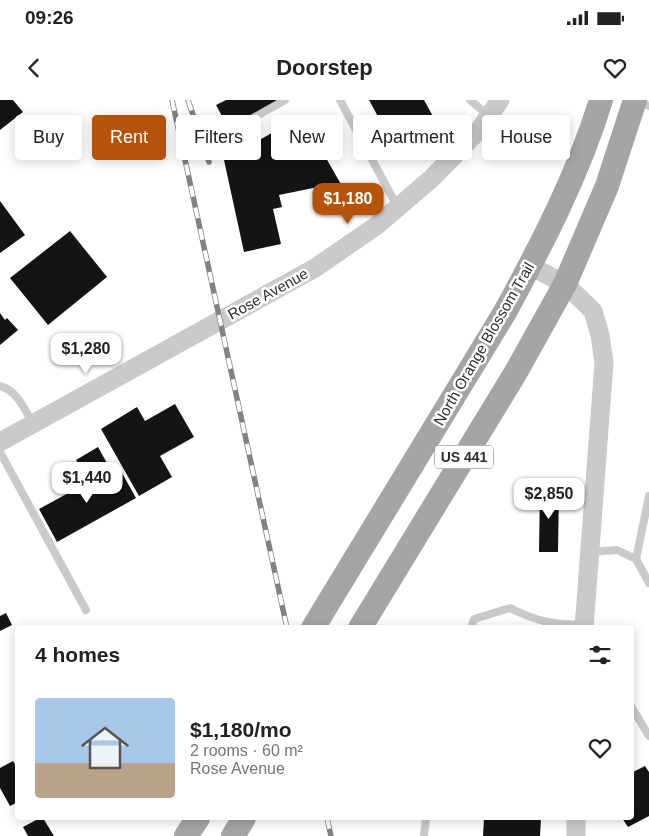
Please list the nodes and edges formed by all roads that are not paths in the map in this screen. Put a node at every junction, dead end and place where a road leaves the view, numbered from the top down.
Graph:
1 (286, 100) edge
2 (340, 100) edge
3 (470, 100) edge
4 (500, 100) edge
5 (601, 100) edge
6 (635, 100) edge
7 (649, 106) edge
8 (259, 115) edge
9 (488, 115) edge
10 (490, 115) edge
11 (482, 126) edge
12 (398, 208) junction
13 (530, 266) junction
14 (564, 284) junction
15 (0, 386) edge
16 (33, 424) junction
17 (0, 442) edge
18 (0, 452) edge
19 (649, 496) edge
20 (646, 522) edge
21 (590, 552) junction
22 (636, 559) junction
23 (649, 583) edge
24 (86, 610) dead end
25 (315, 625) edge
26 (362, 625) edge
27 (473, 625) edge
28 (557, 625) edge
29 (584, 625) edge
30 (634, 711) edge
31 (649, 736) edge
32 (197, 820) edge
33 (243, 820) edge
34 (426, 820) edge
35 (576, 820) edge
36 (186, 836) edge
37 (233, 836) edge
38 (424, 836) edge
39 (576, 836) edge

1 - 8 lane
2 - 12 lane
3 - 9 lane
4 - 10 street, Rose Avenue
5 - 13 main road, North Orange Blossom Trail / US 441
6 - 7 lane
6 - 14 main road, US 441
11 - 12 street, Rose Avenue
12 - 16 street, Rose Avenue
13 - 14 street
13 - 25 main road, North Orange Blossom Trail / US 441
14 - 21 street
14 - 26 main road, US 441
15 - 16 lane
16 - 17 street, Rose Avenue
18 - 24 lane
19 - 20 lane
20 - 22 lane
21 - 22 lane
21 - 29 street
22 - 23 lane
27 - 28 lane
30 - 31 lane
32 - 36 main road
33 - 37 main road
34 - 38 lane
35 - 39 street

